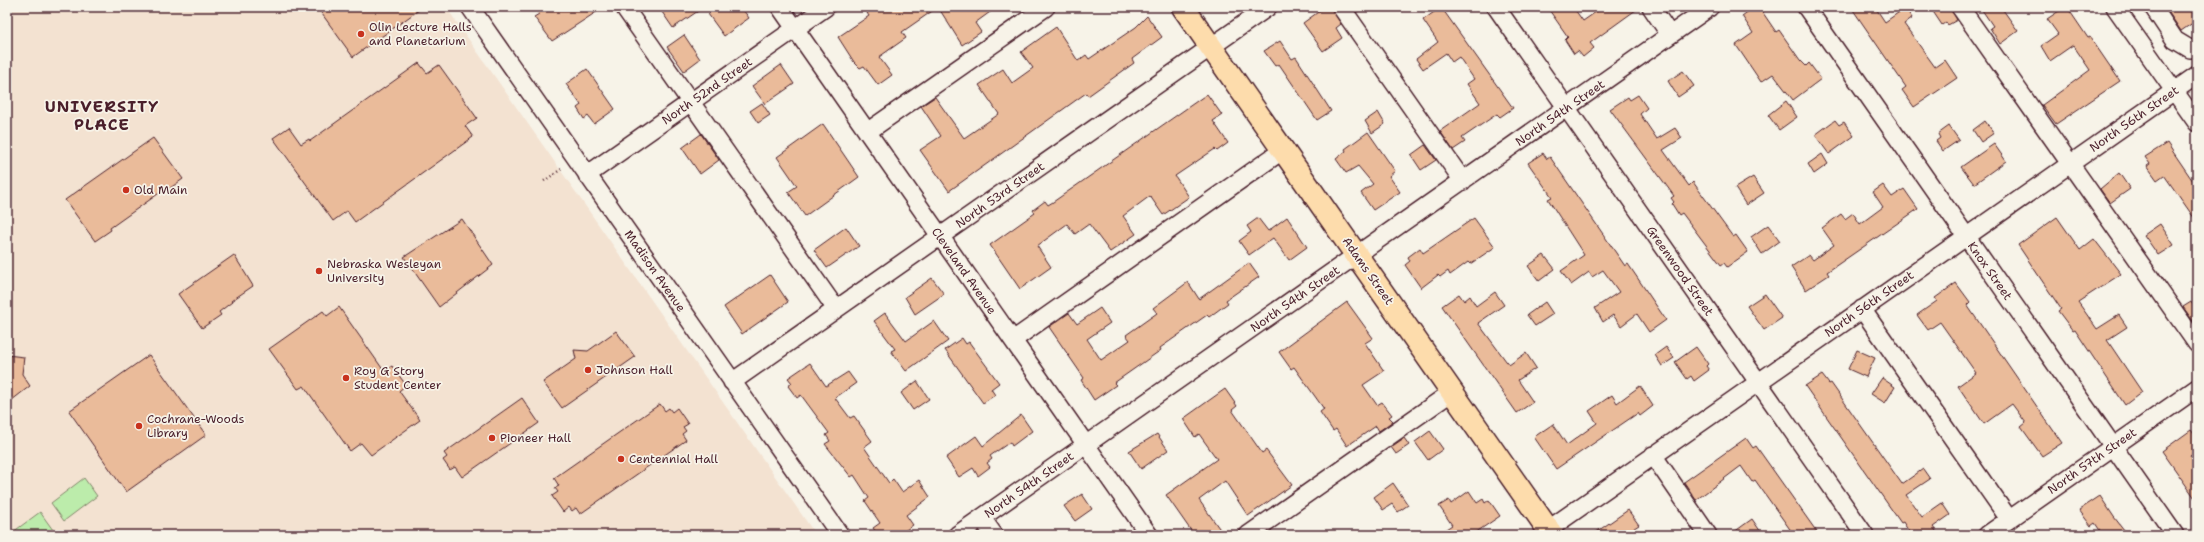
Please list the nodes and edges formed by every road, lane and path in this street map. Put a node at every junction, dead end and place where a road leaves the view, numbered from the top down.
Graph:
1 (470, 7) edge
2 (624, 7) edge
3 (780, 7) edge
4 (826, 7) edge
5 (1046, 7) edge
6 (1183, 7) edge
7 (1268, 7) edge
8 (1341, 7) edge
9 (1496, 7) edge
10 (1651, 7) edge
11 (1710, 7) edge
12 (1806, 7) edge
13 (1960, 7) edge
14 (2115, 7) edge
15 (2153, 7) edge
16 (795, 29) junction
17 (1670, 35) junction
18 (1211, 47) junction
19 (2190, 49) dead end
20 (2197, 75) edge
21 (2174, 91) junction
22 (691, 102) junction
23 (1566, 108) junction
24 (2197, 124) edge
25 (868, 132) junction
26 (1283, 150) junction
27 (2070, 164) junction
28 (563, 168) dead end
29 (587, 175) junction
30 (544, 181) dead end
31 (1462, 181) junction
32 (1966, 236) junction
33 (940, 237) junction
34 (1357, 255) junction
35 (1862, 309) junction
36 (836, 310) junction
37 (1013, 340) junction
38 (2197, 344) edge
39 (732, 382) junction
40 (1758, 382) junction
41 (2197, 388) edge
42 (1452, 392) junction
43 (1086, 445) junction
44 (2113, 446) junction
45 (1653, 455) junction
46 (982, 518) junction
47 (2009, 519) junction
48 (1547, 533) edge
49 (840, 535) edge
50 (957, 535) edge
51 (994, 535) edge
52 (1149, 535) edge
53 (1248, 535) edge
54 (1708, 535) edge
55 (1865, 535) edge
56 (1986, 535) edge
57 (2175, 535) edge

1 - 29 street, Madison Avenue
2 - 22 street
3 - 16 street, Cleveland Avenue
4 - 16 street, North 52nd Street
5 - 25 street
6 - 18 main road, Adams Street
7 - 18 street, North 53rd Street
8 - 31 street
9 - 23 street, Greenwood Street
10 - 17 street
11 - 17 street, North 54th Street
12 - 32 street, Knox Street
13 - 27 street
14 - 21 street
15 - 19 street
16 - 22 street, North 52nd Street
16 - 25 street, Cleveland Avenue
17 - 23 street, North 54th Street
18 - 26 main road, Adams Street
18 - 33 street, North 53rd Street
20 - 21 street, North 56th Street
21 - 24 street
21 - 27 street, North 56th Street
22 - 29 street, North 52nd Street
22 - 36 street
23 - 31 street, North 54th Street
23 - 40 street, Greenwood Street
25 - 33 street, Cleveland Avenue
26 - 34 main road, Adams Street
26 - 37 street
27 - 32 street, North 56th Street
27 - 38 street
28 - 30 path
29 - 39 street, Madison Avenue
31 - 34 street, North 54th Street
32 - 35 street, North 56th Street
32 - 44 street, Knox Street
33 - 36 street, North 53rd Street
33 - 37 street, Cleveland Avenue
34 - 42 main road, Adams Street
34 - 43 street, North 54th Street
35 - 40 street, North 56th Street
35 - 47 street
36 - 39 street, North 53rd Street
37 - 43 street, Cleveland Avenue
39 - 49 street, Madison Avenue
40 - 45 street, North 56th Street
40 - 55 street, Greenwood Street
41 - 44 street, North 57th Street
42 - 48 main road, Adams Street
42 - 53 street
43 - 46 street, North 54th Street
43 - 52 street, Cleveland Avenue
44 - 47 street, North 57th Street
44 - 57 street, Knox Street
45 - 48 street, North 56th Street
45 - 54 street
46 - 50 street, North 54th Street
46 - 51 street
47 - 56 street, North 57th Street

